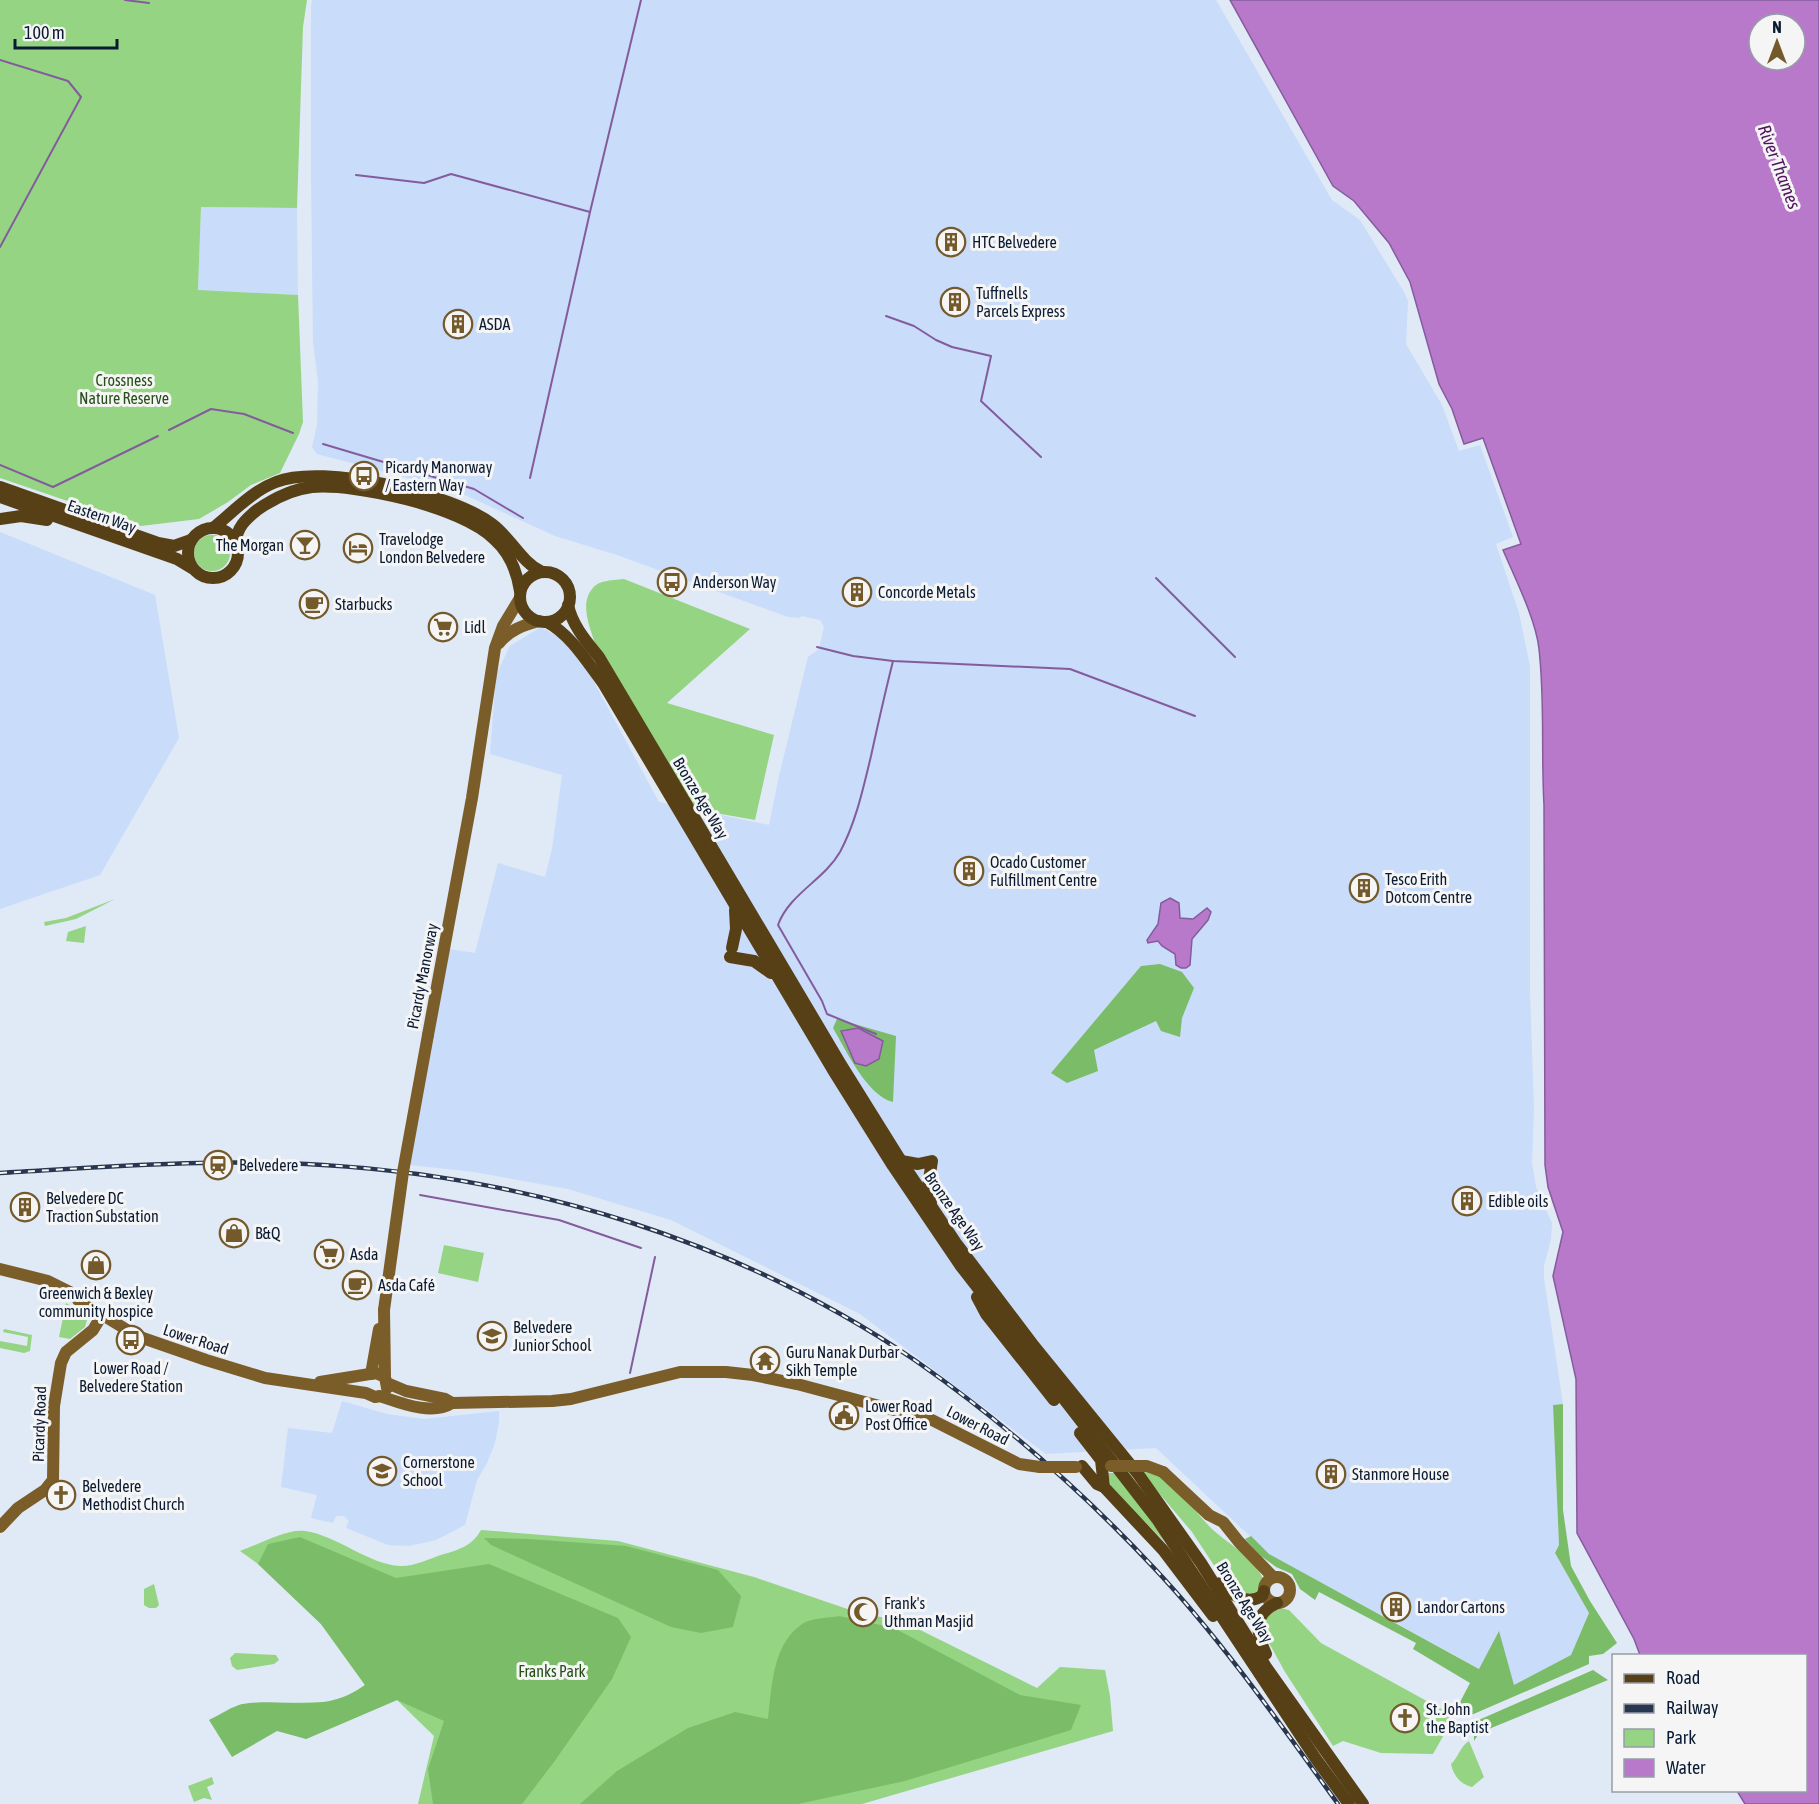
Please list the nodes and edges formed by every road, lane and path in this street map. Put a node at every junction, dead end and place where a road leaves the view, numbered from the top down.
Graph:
1 (0, 487) edge
2 (0, 497) edge
3 (0, 519) edge
4 (213, 528) junction
5 (115, 537) junction
6 (191, 540) junction
7 (236, 543) junction
8 (192, 568) junction
9 (542, 572) junction
10 (520, 595) junction
11 (568, 605) junction
12 (543, 621) junction
13 (495, 648) junction
14 (735, 906) junction
15 (777, 977) junction
16 (901, 1161) junction
17 (931, 1206) junction
18 (960, 1266) junction
19 (0, 1269) edge
20 (0, 1276) edge
21 (82, 1302) junction
22 (384, 1310) junction
23 (102, 1315) junction
24 (369, 1375) junction
25 (386, 1380) junction
26 (304, 1384) junction
27 (366, 1393) junction
28 (380, 1396) junction
29 (452, 1403) junction
30 (1091, 1447) junction
31 (1079, 1466) junction
32 (1107, 1466) junction
33 (1104, 1487) junction
34 (0, 1527) edge
35 (1201, 1563) junction
36 (1273, 1577) junction
37 (1264, 1591) junction
38 (1277, 1603) junction
39 (1243, 1647) junction
40 (1281, 1688) junction
41 (1349, 1804) edge
42 (1363, 1804) edge

1 - 6 main road, Eastern Way
2 - 5 main road, Eastern Way
3 - 5 main road
4 - 6 main road
4 - 7 main road
4 - 9 main road
5 - 8 main road, Eastern Way
6 - 8 main road
7 - 8 main road
7 - 10 main road
9 - 10 main road
9 - 11 main road
10 - 12 main road
10 - 13 main road, Picardy Manorway
11 - 12 main road
11 - 16 main road, Bronze Age Way
12 - 13 main road
12 - 14 main road, Bronze Age Way
13 - 22 main road, Picardy Manorway, bridge
14 - 15 main road, Bronze Age Way
14 - 15 main road
15 - 18 main road, Bronze Age Way
16 - 17 main road, Bronze Age Way
16 - 17 main road
17 - 35 main road, Bronze Age Way
18 - 30 main road
18 - 39 main road, Bronze Age Way
19 - 21 main road, Lower Road
20 - 21 main road
21 - 23 main road, Lower Road
22 - 24 main road, Picardy Manorway
22 - 25 main road, Picardy Manorway
23 - 26 main road, Lower Road
23 - 34 main road, Picardy Road
24 - 25 main road, Lower Road
24 - 26 main road, Lower Road
24 - 27 main road
25 - 28 main road
25 - 29 main road, Lower Road
26 - 27 main road, Lower Road
27 - 28 main road, Lower Road
28 - 29 main road, Lower Road
29 - 31 main road, Lower Road, bridge
30 - 31 main road
30 - 32 main road
31 - 32 main road, Lower Road
31 - 33 main road
32 - 33 main road
32 - 36 main road, Lower Road, bridge
33 - 39 main road
35 - 37 main road
35 - 40 main road, Bronze Age Way
36 - 37 main road, Bronze Age Way
36 - 38 main road, Bronze Age Way
37 - 38 main road, Bronze Age Way
38 - 40 main road
39 - 41 main road, Bronze Age Way
40 - 42 main road, Bronze Age Way

